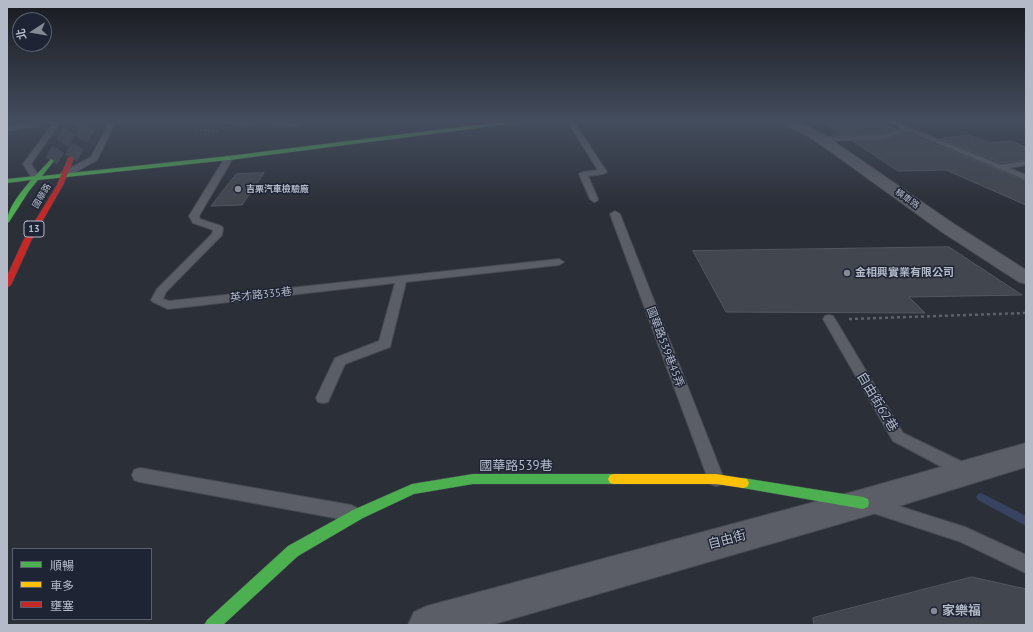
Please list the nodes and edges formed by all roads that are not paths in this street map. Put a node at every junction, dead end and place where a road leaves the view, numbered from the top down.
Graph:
1 (37, 150) edge
2 (98, 150) edge
3 (287, 150) edge
4 (589, 150) edge
5 (838, 150) edge
6 (960, 150) edge
7 (71, 158) tunnel mouth
8 (83, 158) tunnel mouth
9 (229, 158) junction
10 (51, 160) tunnel mouth
11 (35, 162) dead end
12 (1026, 163) edge
13 (1001, 167) junction
14 (64, 175) junction
15 (36, 178) junction
16 (1026, 178) edge
17 (7, 181) edge
18 (594, 199) dead end
19 (615, 214) dead end
20 (7, 221) edge
21 (559, 262) dead end
22 (1026, 278) edge
23 (401, 280) junction
24 (7, 285) edge
25 (829, 320) road end
26 (323, 398) dead end
27 (1026, 455) edge
28 (968, 473) junction
29 (140, 475) dead end
30 (716, 480) junction
31 (863, 503) junction
32 (358, 514) junction
33 (1026, 564) edge
34 (212, 625) edge
35 (427, 625) edge

1 - 15 lane
2 - 14 lane
3 - 9 street
4 - 18 lane
5 - 22 street, 橫車路
6 - 13 lane
7 - 14 street, 國華路 / 13
8 - 14 lane
9 - 14 street
9 - 23 lane, 英才路335巷
10 - 15 street, 國華路 / 13
11 - 15 lane
12 - 13 lane
13 - 16 lane
14 - 15 street
14 - 24 street, 國華路 / 13
15 - 17 street
15 - 20 street, 國華路 / 13
19 - 30 lane, 國華路539巷45弄
21 - 23 lane, 英才路335巷
23 - 26 lane
25 - 28 lane, 自由街62巷
27 - 28 street, 自由街
28 - 31 street, 自由街
29 - 32 lane
30 - 31 street, 國華路539巷
30 - 32 street, 國華路539巷
31 - 33 lane
31 - 35 street, 自由街
32 - 34 street, 國華路539巷

